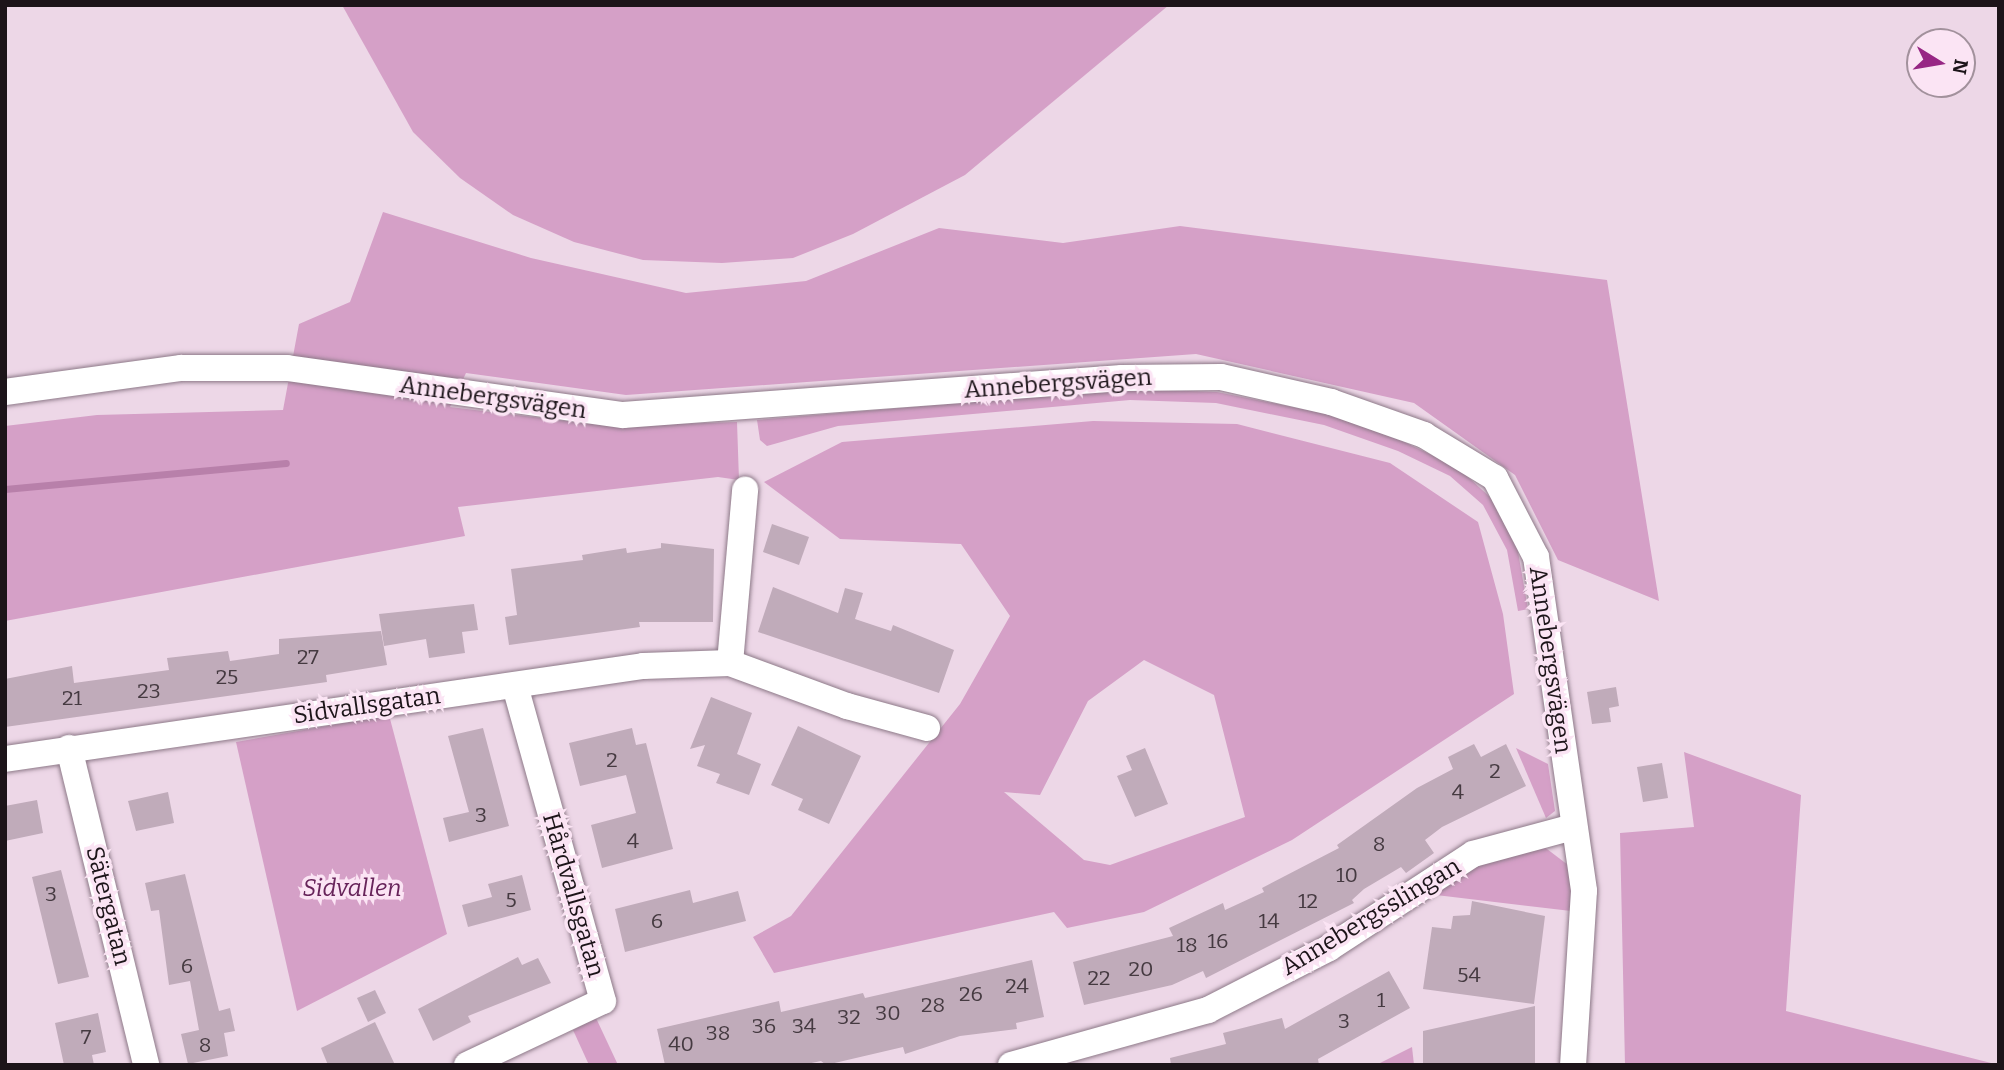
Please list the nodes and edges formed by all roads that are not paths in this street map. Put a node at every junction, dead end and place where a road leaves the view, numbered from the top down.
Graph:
1 (5, 392) edge
2 (745, 490) dead end
3 (730, 663) junction
4 (515, 685) junction
5 (927, 728) dead end
6 (69, 748) junction
7 (5, 759) edge
8 (1573, 827) junction
9 (146, 1065) edge
10 (467, 1065) edge
11 (1011, 1065) edge
12 (1573, 1065) edge

1 - 8 street, Annebergsvägen
2 - 3 street
3 - 4 street, Sidvallsgatan
3 - 5 street, Sidvallsgatan
4 - 6 street, Sidvallsgatan
4 - 10 street, Hårdvallsgatan
6 - 7 street, Sidvallsgatan
6 - 9 street, Sätergatan
8 - 11 street, Annebergsslingan
8 - 12 street, Annebergsvägen

